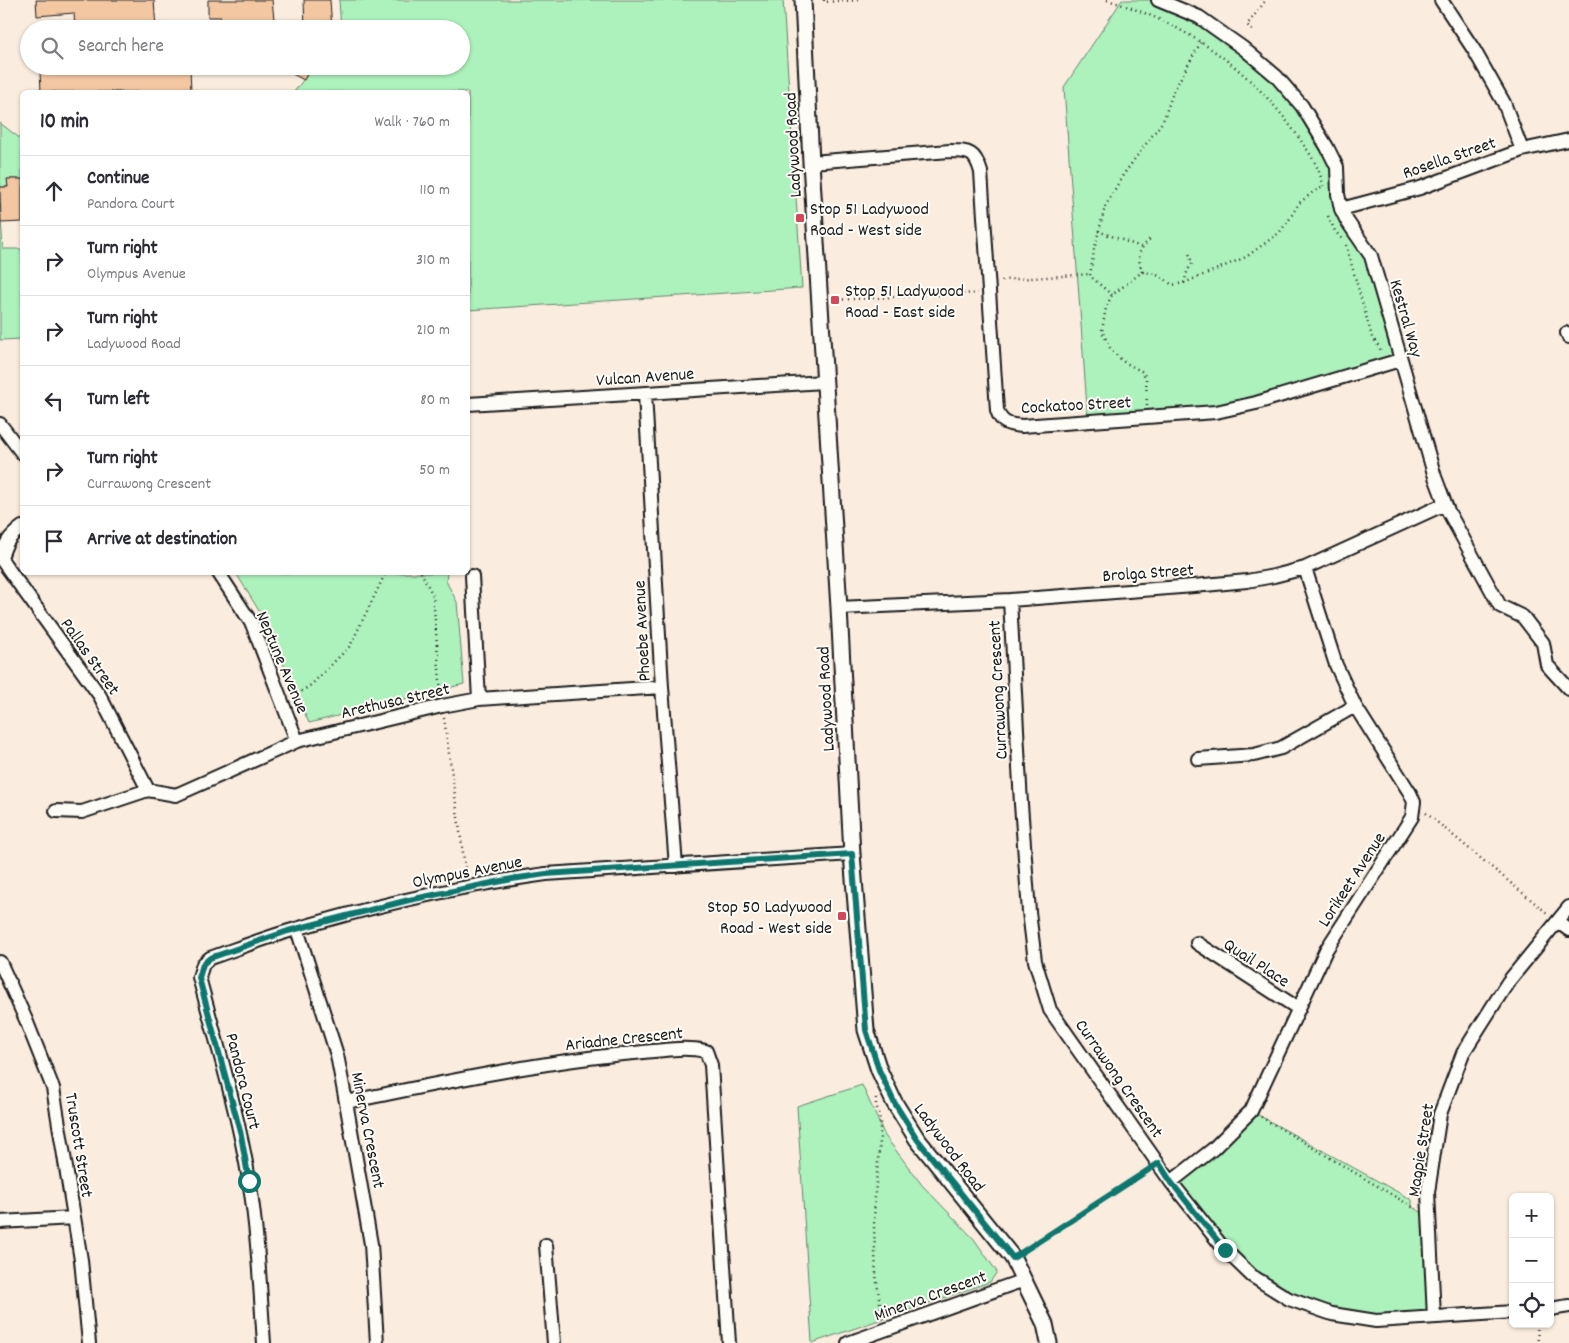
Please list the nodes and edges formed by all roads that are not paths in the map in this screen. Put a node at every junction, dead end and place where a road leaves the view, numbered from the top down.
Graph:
1 (803, 0) edge
2 (1158, 0) edge
3 (1441, 0) edge
4 (1569, 140) edge
5 (1522, 150) junction
6 (811, 162) junction
7 (1341, 209) junction
8 (1400, 360) junction
9 (824, 382) junction
10 (645, 394) junction
11 (470, 404) edge
12 (0, 424) edge
13 (20, 450) edge
14 (1445, 504) junction
15 (20, 528) edge
16 (1304, 568) junction
17 (220, 575) edge
18 (472, 576) dead end
19 (1010, 600) junction
20 (839, 608) junction
21 (662, 688) junction
22 (1569, 689) edge
23 (480, 699) junction
24 (1355, 706) junction
25 (297, 741) junction
26 (1198, 759) dead end
27 (148, 790) junction
28 (56, 811) dead end
29 (852, 854) junction
30 (676, 866) junction
31 (1569, 907) edge
32 (1558, 922) junction
33 (297, 928) junction
34 (1569, 930) edge
35 (1197, 944) dead end
36 (0, 962) edge
37 (199, 978) joint
38 (1299, 1009) junction
39 (346, 1102) junction
40 (1171, 1182) junction
41 (74, 1218) junction
42 (0, 1222) edge
43 (546, 1245) dead end
44 (1024, 1280) junction
45 (1569, 1306) edge
46 (1554, 1308) edge
47 (1509, 1312) edge
48 (1434, 1317) junction
49 (89, 1343) edge
50 (264, 1343) edge
51 (376, 1343) edge
52 (554, 1343) edge
53 (729, 1343) edge
54 (848, 1343) edge
55 (1049, 1343) edge

1 - 6 street, Ladywood Road
2 - 7 street, Kestral Way
3 - 5 street
4 - 5 street, Rosella Street
5 - 7 street, Rosella Street
6 - 8 street, Cockatoo Street
6 - 9 street, Ladywood Road
7 - 8 street, Kestral Way
8 - 14 street, Kestral Way
9 - 10 street, Vulcan Avenue
9 - 20 street, Ladywood Road
10 - 11 street, Vulcan Avenue
10 - 21 street, Phoebe Avenue
12 - 13 street
14 - 16 street, Brolga Street
14 - 22 street, Kestral Way
15 - 27 street, Pallas Street
16 - 19 street, Brolga Street
16 - 24 street
17 - 25 street, Neptune Avenue
18 - 23 street
19 - 20 street, Brolga Street
19 - 40 street, Currawong Crescent
20 - 29 street, Ladywood Road
21 - 23 street, Arethusa Street
21 - 30 street, Phoebe Avenue
23 - 25 street, Arethusa Street
24 - 26 street
24 - 38 street, Lorikeet Avenue
25 - 27 street, Arethusa Street
27 - 28 street
29 - 30 street, Olympus Avenue
29 - 44 street, Ladywood Road
30 - 33 street, Olympus Avenue
31 - 32 street, Magpie Street
32 - 34 street
32 - 48 street, Magpie Street
33 - 37 street, Olympus Avenue
33 - 39 street, Minerva Crescent
35 - 38 street, Quail Place
36 - 41 street, Truscott Street
37 - 50 street, Pandora Court
38 - 40 street, Lorikeet Avenue
39 - 51 street, Minerva Crescent
39 - 53 street, Ariadne Crescent
40 - 48 street, Currawong Crescent
41 - 42 street
41 - 49 street, Truscott Street
43 - 52 street
44 - 54 street, Minerva Crescent
44 - 55 street, Ladywood Road
45 - 46 street
47 - 48 street, Currawong Crescent

